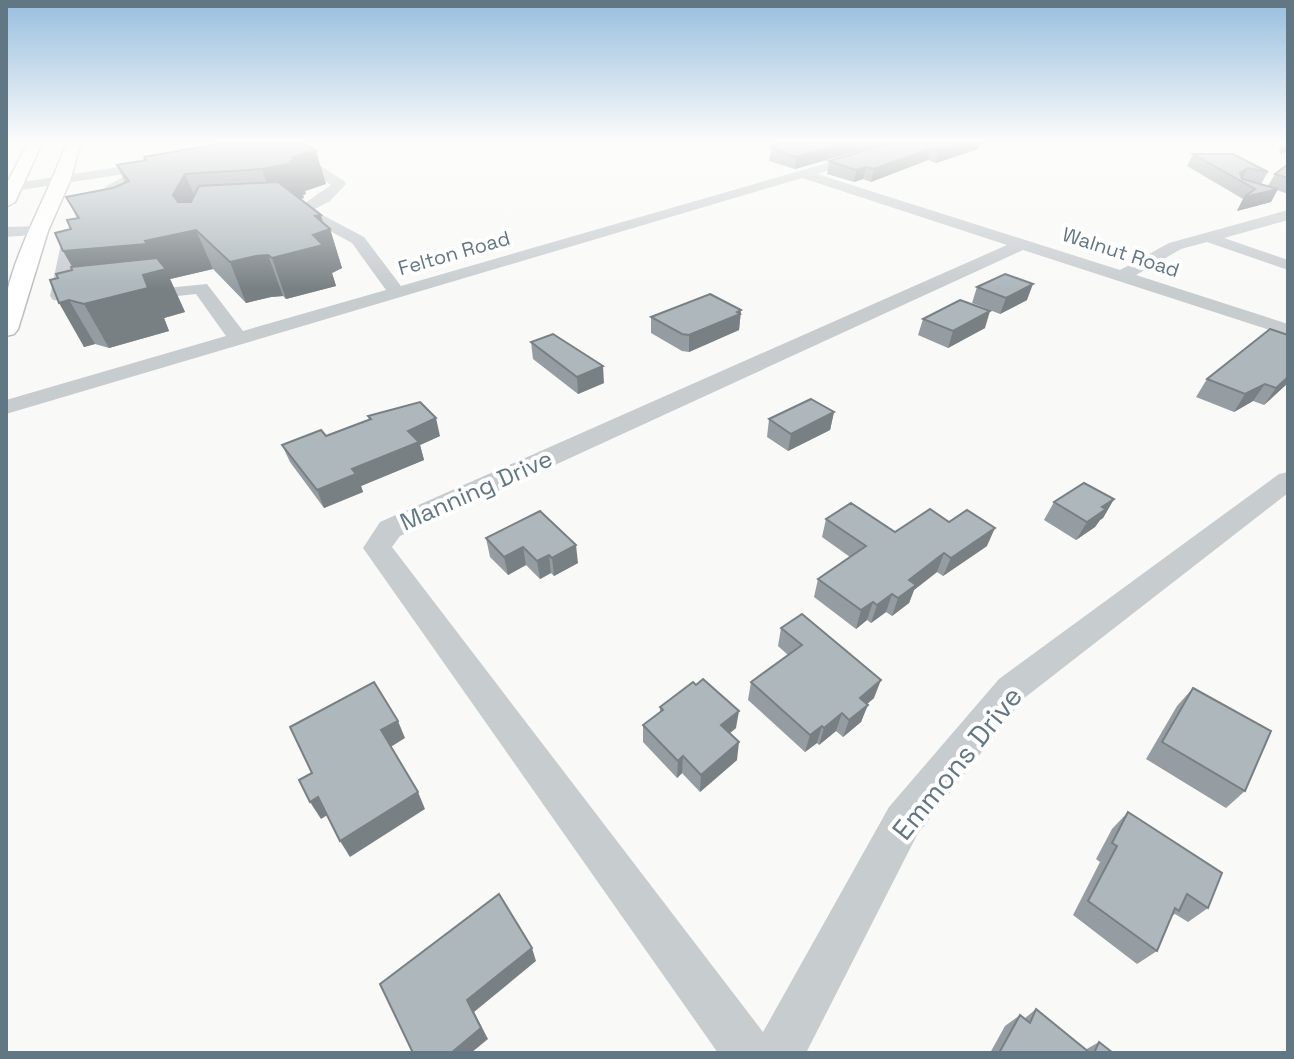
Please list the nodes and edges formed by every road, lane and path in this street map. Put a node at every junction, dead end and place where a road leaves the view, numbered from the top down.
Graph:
1 (57, 190) edge
2 (110, 190) edge
3 (334, 190) edge
4 (747, 190) edge
5 (855, 190) edge
6 (303, 210) junction
7 (261, 212) edge
8 (1288, 215) edge
9 (38, 231) junction
10 (6, 232) edge
11 (1207, 237) junction
12 (1023, 244) junction
13 (1286, 265) dead end
14 (1124, 275) junction
15 (397, 293) junction
16 (122, 297) edge
17 (90, 301) edge
18 (6, 329) edge
19 (1288, 330) edge
20 (238, 338) junction
21 (6, 407) edge
22 (1288, 480) edge
23 (748, 1053) edge
24 (779, 1053) edge

1 - 9 main road
2 - 17 street
3 - 6 street
4 - 15 street, Felton Road
5 - 12 street, Walnut Road
6 - 7 street
6 - 15 street
8 - 11 street
9 - 10 street
9 - 18 main road
11 - 13 street
11 - 14 street
12 - 14 street, Walnut Road
12 - 23 street, Manning Drive
14 - 19 street, Walnut Road
15 - 20 street, Felton Road
16 - 20 street
20 - 21 street, Felton Road
22 - 24 street, Emmons Drive

